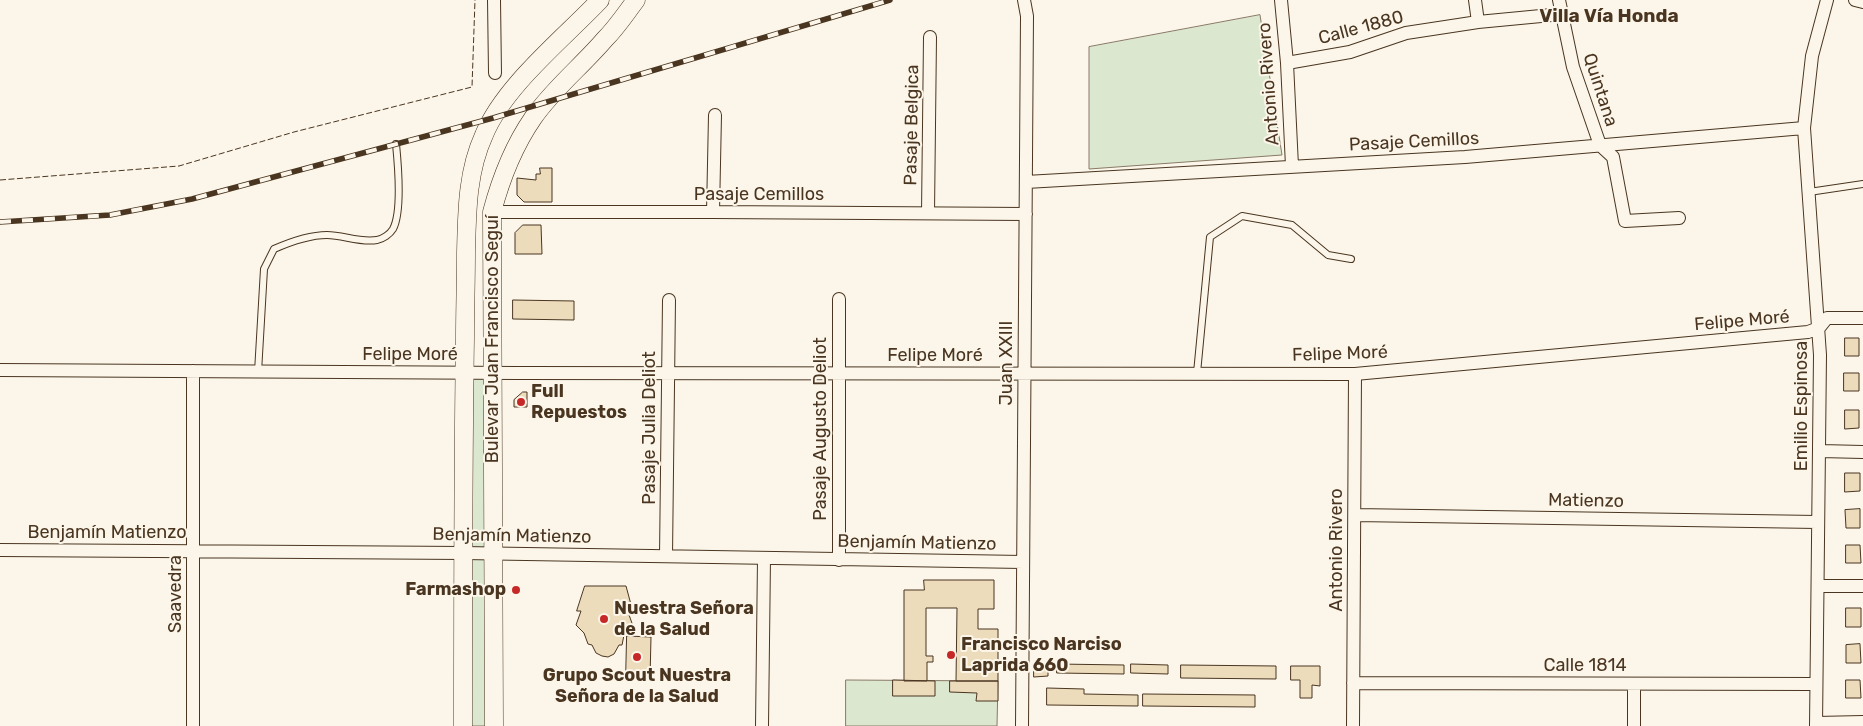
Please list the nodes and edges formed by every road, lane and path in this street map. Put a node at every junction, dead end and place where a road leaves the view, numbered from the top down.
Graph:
1 (494, 0) edge
2 (600, 0) edge
3 (636, 0) edge
4 (1024, 0) edge
5 (1281, 0) edge
6 (1475, 0) edge
7 (1560, 0) edge
8 (1827, 0) edge
9 (1855, 0) edge
10 (1863, 2) edge
11 (1562, 14) junction
12 (1478, 22) junction
13 (930, 37) dead end
14 (1287, 63) junction
15 (495, 73) dead end
16 (715, 115) dead end
17 (1804, 128) junction
18 (396, 144) dead end
19 (1600, 145) junction
20 (1292, 166) junction
21 (1026, 182) junction
22 (1863, 184) edge
23 (1809, 192) junction
24 (492, 212) junction
25 (714, 212) junction
26 (928, 213) junction
27 (1026, 214) junction
28 (1679, 218) dead end
29 (1352, 259) dead end
30 (839, 299) dead end
31 (669, 300) dead end
32 (1863, 318) edge
33 (1819, 328) junction
34 (0, 370) edge
35 (193, 372) junction
36 (258, 372) junction
37 (465, 373) junction
38 (492, 373) junction
39 (668, 373) junction
40 (839, 373) junction
41 (1025, 373) junction
42 (1197, 373) junction
43 (1355, 374) junction
44 (1820, 451) junction
45 (1863, 452) edge
46 (1355, 515) junction
47 (1817, 522) junction
48 (0, 550) edge
49 (193, 551) junction
50 (464, 553) junction
51 (492, 553) junction
52 (666, 556) junction
53 (764, 558) junction
54 (839, 560) junction
55 (1023, 562) junction
56 (1819, 586) junction
57 (1863, 586) edge
58 (1353, 683) junction
59 (1634, 684) junction
60 (1816, 684) junction
61 (1863, 722) edge
62 (1816, 724) edge
63 (193, 726) edge
64 (463, 726) edge
65 (494, 726) edge
66 (762, 726) edge
67 (1022, 726) edge
68 (1353, 726) edge
69 (1634, 726) edge

1 - 15 street
2 - 37 main road, Bulevar Juan Francisco Seguí
3 - 24 main road, Bulevar Juan Francisco Seguí
4 - 21 street, Juan XXIII
5 - 14 street, Antonio Rivero
6 - 12 street
7 - 11 street, Quintana
8 - 17 street, Emilio Espinosa
9 - 10 street
11 - 12 street, Calle 1880
11 - 19 street, Quintana
12 - 14 street, Calle 1880
13 - 26 street, Pasaje Belgica
14 - 20 street, Antonio Rivero
16 - 25 street
17 - 19 street, Pasaje Cemillos
17 - 23 street, Emilio Espinosa
18 - 36 lane
19 - 20 street, Pasaje Cemillos
19 - 28 street, Quintana
20 - 21 street, Pasaje Cemillos
21 - 27 street, Juan XXIII
22 - 23 lane
23 - 33 street, Emilio Espinosa
24 - 25 street, Pasaje Cemillos
24 - 38 main road, Bulevar Juan Francisco Seguí
25 - 26 street, Pasaje Cemillos
26 - 27 street, Pasaje Cemillos
27 - 41 street, Juan XXIII
29 - 42 lane
30 - 40 street, Pasaje Augusto Deliot
31 - 39 street, Pasaje Julia Deliot
32 - 33 street, Felipe Moré
33 - 43 street, Felipe Moré
33 - 44 street, Emilio Espinosa
34 - 35 street, Felipe Moré
35 - 36 street, Felipe Moré
35 - 49 street, Saavedra
36 - 37 street, Felipe Moré
37 - 38 street, Felipe Moré
37 - 50 main road, Bulevar Juan Francisco Seguí
38 - 39 street, Felipe Moré
38 - 51 main road, Bulevar Juan Francisco Seguí
39 - 40 street, Felipe Moré
39 - 52 street, Pasaje Julia Deliot
40 - 41 street, Felipe Moré
40 - 54 street, Pasaje Augusto Deliot
41 - 42 street, Felipe Moré
41 - 55 street, Juan XXIII
42 - 43 street, Felipe Moré
43 - 46 street, Antonio Rivero
44 - 45 street
44 - 47 street, Emilio Espinosa
46 - 47 street, Matienzo
46 - 58 street, Antonio Rivero
47 - 56 street, Emilio Espinosa
48 - 49 street, Benjamín Matienzo
49 - 50 street, Benjamín Matienzo
49 - 63 street, Saavedra
50 - 51 street, Benjamín Matienzo
50 - 64 main road, Bulevar Juan Francisco Seguí
51 - 52 street, Benjamín Matienzo
51 - 65 main road, Bulevar Juan Francisco Seguí
52 - 53 street, Benjamín Matienzo
53 - 54 street, Benjamín Matienzo
53 - 66 street
54 - 55 street, Benjamín Matienzo
55 - 67 street, Juan XXIII
56 - 57 street
56 - 60 street, Emilio Espinosa
58 - 59 street, Calle 1814
58 - 68 street, Antonio Rivero
59 - 60 street, Calle 1814
59 - 69 street
60 - 62 street, Emilio Espinosa
61 - 62 street

